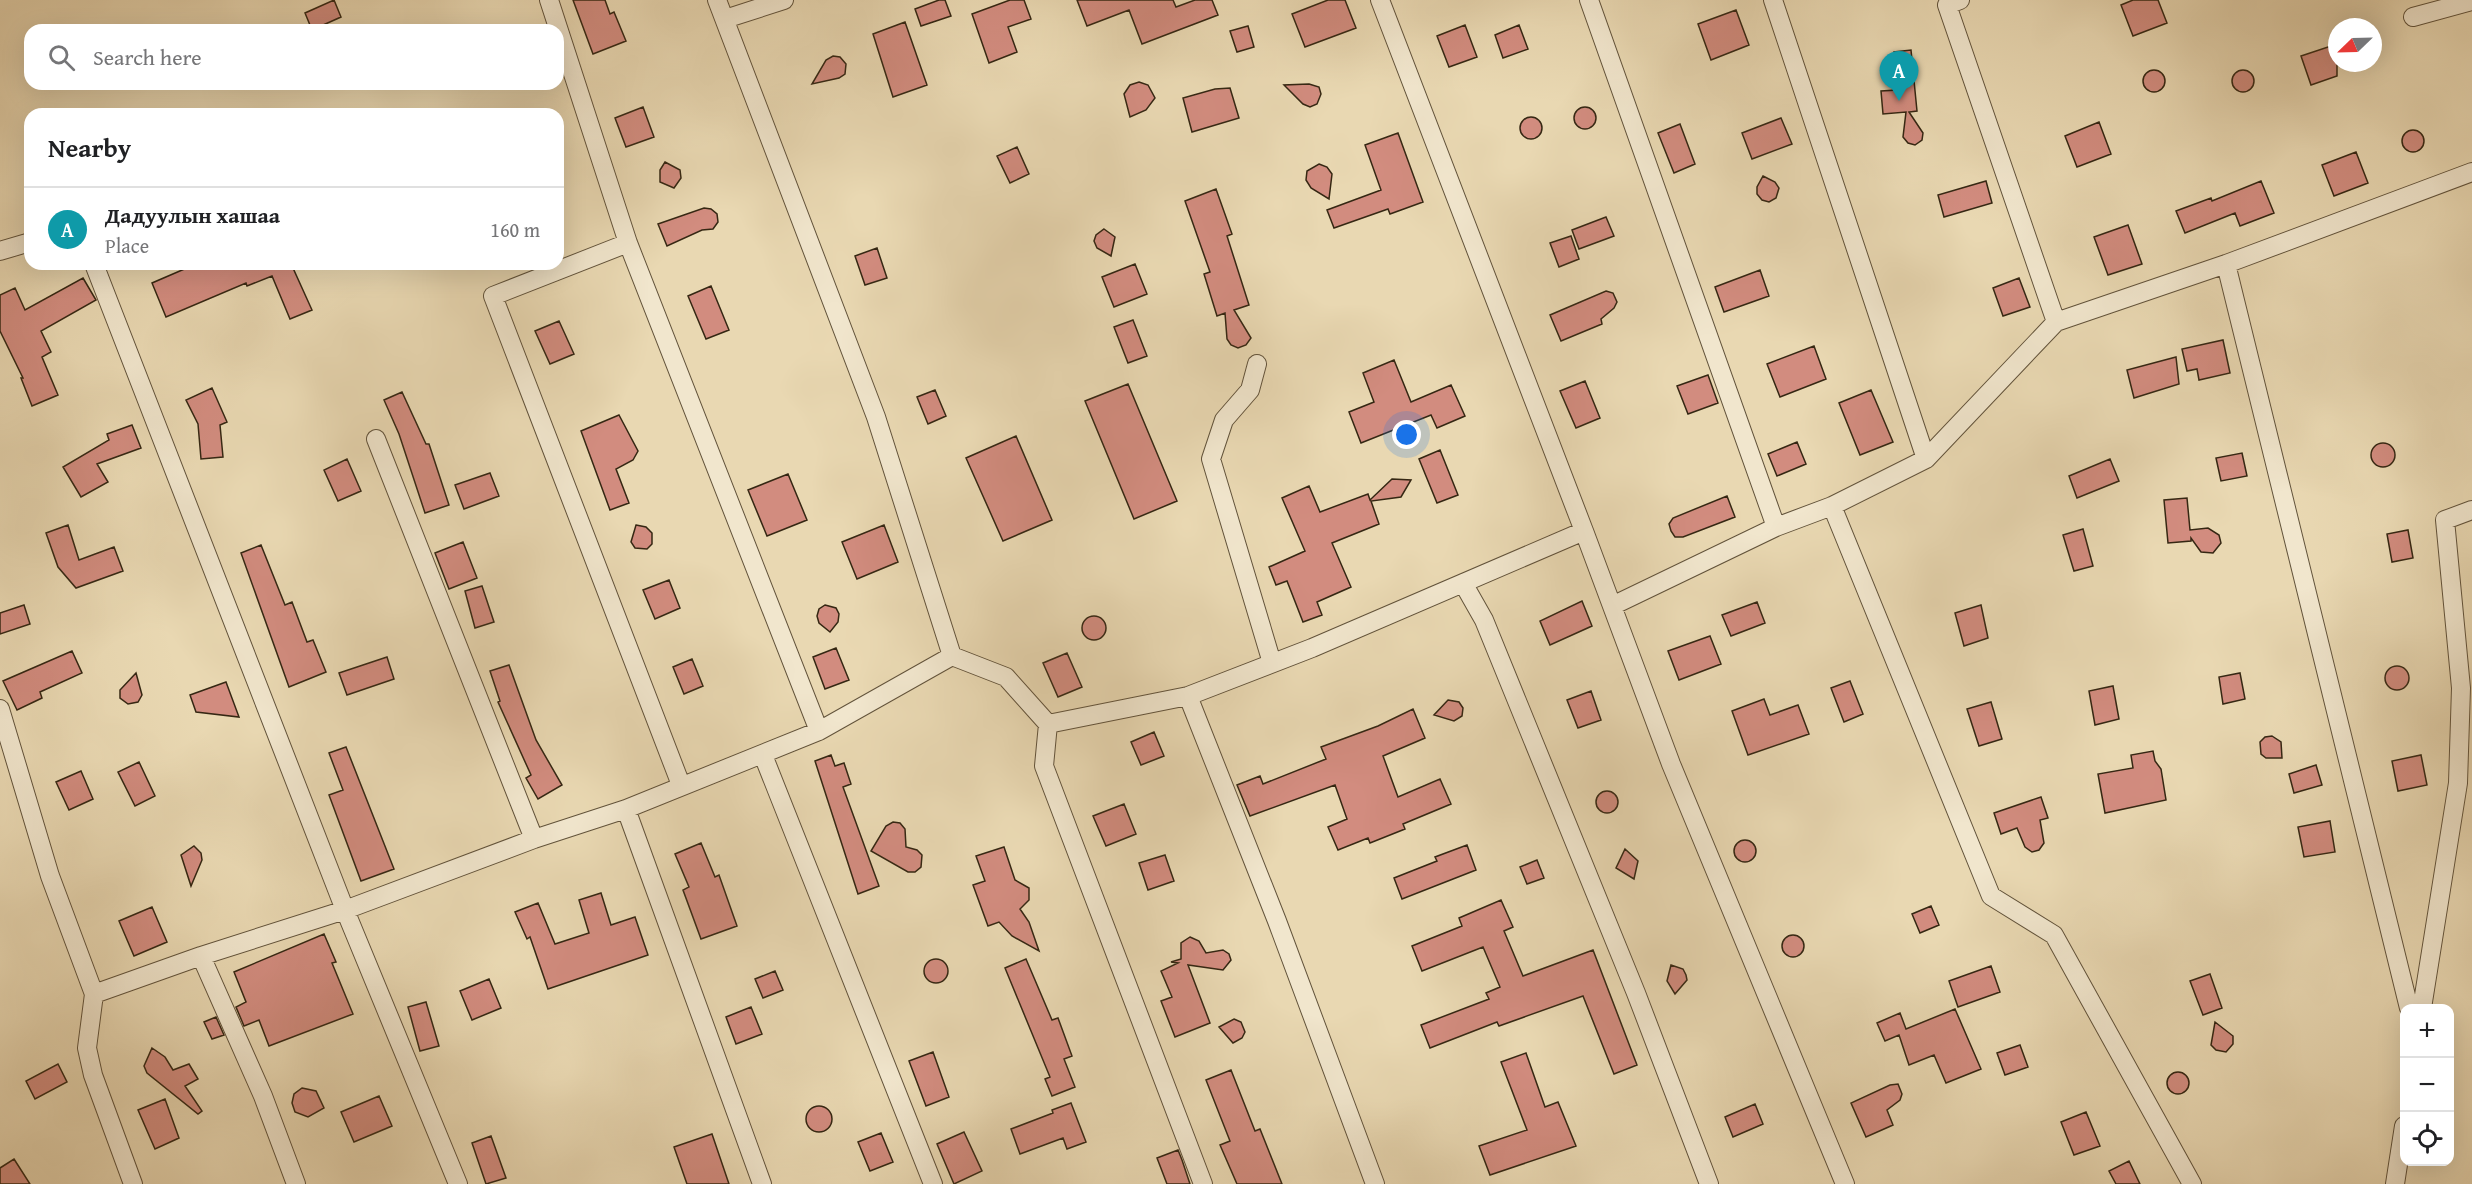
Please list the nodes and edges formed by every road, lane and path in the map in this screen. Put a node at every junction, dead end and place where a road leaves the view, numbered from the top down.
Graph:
1 (549, 0) edge
2 (717, 0) edge
3 (784, 0) edge
4 (1380, 0) edge
5 (1589, 0) edge
6 (1773, 0) edge
7 (1960, 0) edge
8 (2472, 1) edge
9 (2413, 17) dead end
10 (724, 19) junction
11 (557, 24) edge
12 (564, 46) edge
13 (2472, 172) edge
14 (628, 243) junction
15 (24, 244) edge
16 (0, 251) edge
17 (2226, 264) junction
18 (564, 268) edge
19 (96, 270) edge
20 (559, 270) edge
21 (2056, 322) junction
22 (1257, 364) dead end
23 (376, 439) dead end
24 (1926, 459) junction
25 (1832, 506) junction
26 (2472, 510) edge
27 (1776, 527) junction
28 (1584, 531) junction
29 (1463, 583) junction
30 (1612, 606) junction
31 (952, 656) junction
32 (1272, 663) junction
33 (2466, 689) edge
34 (1188, 696) junction
35 (0, 709) edge
36 (1048, 724) junction
37 (819, 731) junction
38 (763, 755) junction
39 (681, 784) junction
40 (626, 809) junction
41 (534, 839) junction
42 (345, 910) junction
43 (201, 956) junction
44 (94, 994) junction
45 (2408, 1004) edge
46 (2423, 1004) edge
47 (2400, 1152) edge
48 (133, 1184) edge
49 (296, 1184) edge
50 (458, 1184) edge
51 (762, 1184) edge
52 (933, 1184) edge
53 (1203, 1184) edge
54 (1375, 1184) edge
55 (1709, 1184) edge
56 (1845, 1184) edge
57 (2192, 1184) edge
58 (2395, 1184) edge

1 - 11 street
2 - 10 street
3 - 10 street
4 - 28 street
5 - 27 street
6 - 24 street
7 - 21 street
8 - 9 street
10 - 31 street
12 - 14 street
13 - 17 street
14 - 18 street
14 - 37 street
15 - 16 street
17 - 21 street
17 - 45 street
19 - 42 street
20 - 39 street
21 - 24 street
22 - 32 street
23 - 41 street
24 - 25 street
25 - 27 street
25 - 57 street
26 - 33 street
27 - 30 street
28 - 29 street
28 - 30 street
29 - 32 street
29 - 55 street
30 - 56 street
31 - 36 street
31 - 37 street
32 - 34 street
33 - 46 street
34 - 36 street
34 - 54 street
35 - 44 street
36 - 53 street
37 - 38 street
38 - 39 street
38 - 52 street
39 - 40 street
40 - 41 street
40 - 51 street
41 - 42 street
42 - 43 street
42 - 50 street
43 - 44 street
43 - 49 street
44 - 48 street
47 - 58 street

